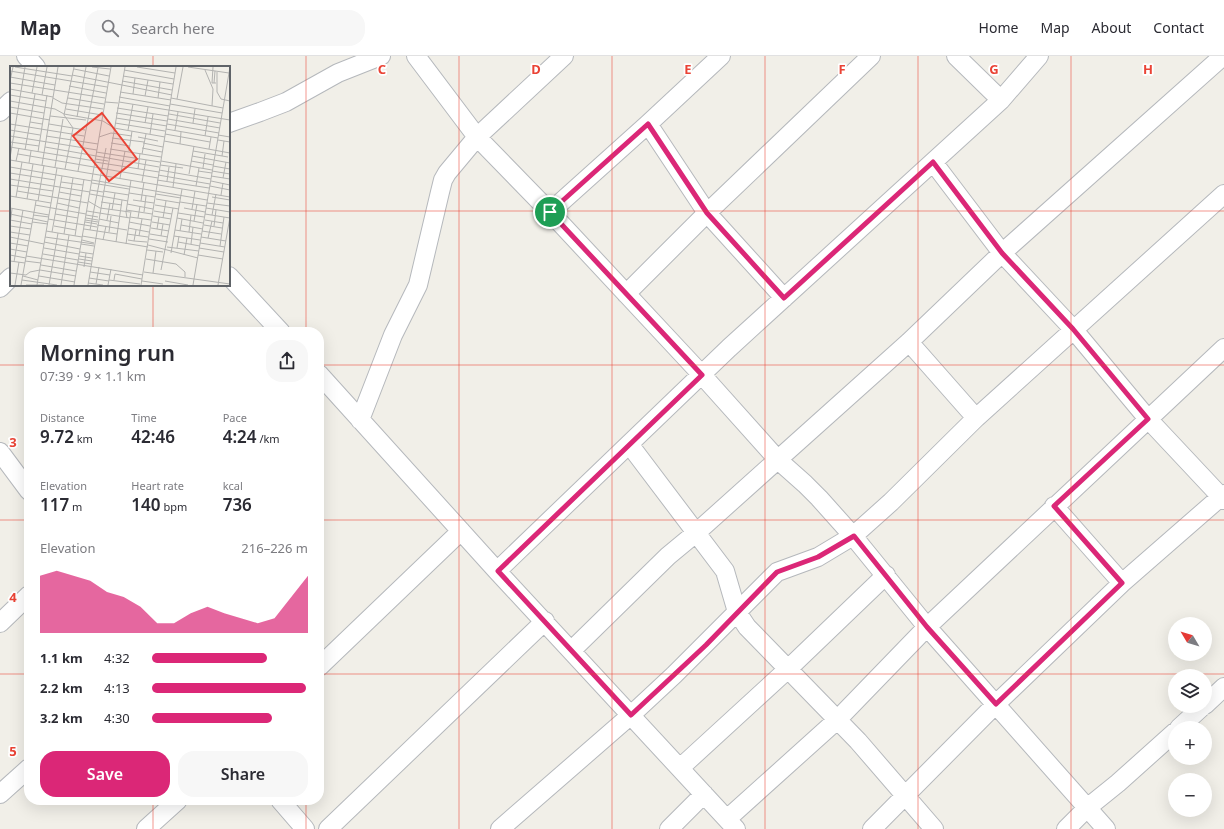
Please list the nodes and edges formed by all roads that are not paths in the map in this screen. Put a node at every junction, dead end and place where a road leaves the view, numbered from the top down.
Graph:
1 (26, 56) edge
2 (381, 56) edge
3 (416, 56) edge
4 (564, 56) edge
5 (721, 56) edge
6 (871, 56) edge
7 (956, 56) edge
8 (1039, 56) edge
9 (1223, 56) edge
10 (35, 66) edge
11 (1001, 100) junction
12 (10, 102) edge
13 (0, 112) edge
14 (230, 123) edge
15 (648, 124) junction
16 (477, 137) junction
17 (933, 162) junction
18 (1224, 194) edge
19 (550, 212) junction
20 (707, 213) junction
21 (1002, 253) junction
22 (230, 277) edge
23 (10, 278) edge
24 (0, 288) edge
25 (626, 294) junction
26 (784, 298) junction
27 (275, 327) edge
28 (1073, 329) junction
29 (909, 342) junction
30 (1224, 348) edge
31 (702, 375) junction
32 (324, 380) edge
33 (976, 418) junction
34 (1148, 419) junction
35 (360, 420) junction
36 (629, 444) junction
37 (0, 452) edge
38 (778, 460) junction
39 (24, 484) edge
40 (1223, 497) edge
41 (1054, 506) junction
42 (461, 531) junction
43 (697, 532) junction
44 (854, 536) junction
45 (498, 571) junction
46 (886, 575) junction
47 (1122, 583) junction
48 (24, 600) edge
49 (737, 612) junction
50 (545, 621) junction
51 (0, 623) edge
52 (927, 627) junction
53 (572, 650) junction
54 (324, 662) edge
55 (788, 669) junction
56 (1224, 687) edge
57 (1212, 698) edge
58 (996, 704) junction
59 (1195, 713) edge
60 (631, 715) junction
61 (837, 720) junction
62 (1187, 721) edge
63 (1168, 738) edge
64 (680, 768) junction
65 (24, 772) edge
66 (0, 794) edge
67 (704, 794) junction
68 (905, 796) junction
69 (172, 805) edge
70 (284, 805) edge
71 (1087, 808) junction
72 (732, 824) edge
73 (146, 829) edge
74 (305, 829) edge
75 (328, 829) edge
76 (500, 829) edge
77 (669, 829) edge
78 (872, 829) edge
79 (934, 829) edge
80 (1066, 829) edge
81 (1106, 829) edge

1 - 10 street
2 - 14 street
3 - 16 street
4 - 16 street
5 - 15 street
6 - 20 street
7 - 11 street
8 - 11 street
9 - 21 street
11 - 17 street
12 - 13 street
15 - 19 street
15 - 20 street
16 - 19 street
16 - 35 street
17 - 21 street
17 - 26 street
18 - 28 street
19 - 25 street
20 - 25 street
20 - 26 street
21 - 28 street
21 - 29 street
22 - 27 street
23 - 24 street
25 - 31 street
26 - 31 street
28 - 33 street
28 - 34 street
29 - 33 street
29 - 38 street
30 - 34 street
31 - 36 street
31 - 38 street
32 - 35 street
33 - 44 street
34 - 40 street
34 - 41 street
35 - 42 street
36 - 43 street
36 - 45 street
37 - 39 street
38 - 43 street
38 - 44 street
40 - 47 street
41 - 47 street
41 - 52 street
42 - 45 street
42 - 54 street
43 - 49 street
43 - 53 street
44 - 46 street
44 - 49 street
45 - 50 street
46 - 52 street
46 - 55 street
47 - 58 street
48 - 51 street
49 - 55 street
49 - 60 street
50 - 53 street
50 - 75 street
52 - 58 street
52 - 61 street
53 - 60 street
55 - 61 street
55 - 64 street
56 - 57 street
58 - 68 street
58 - 71 street
59 - 62 street
60 - 64 street
60 - 76 street
61 - 68 street
61 - 72 street
63 - 71 street
64 - 67 street
65 - 66 street
67 - 72 street
67 - 77 street
68 - 78 street
68 - 79 street
69 - 73 street
70 - 74 street
71 - 80 street
71 - 81 street

